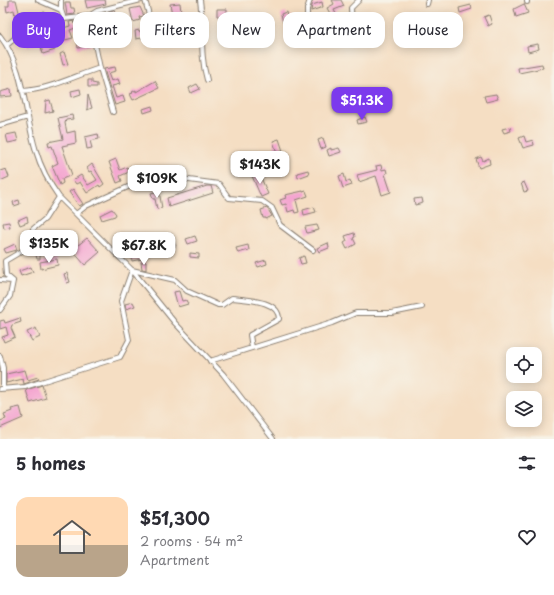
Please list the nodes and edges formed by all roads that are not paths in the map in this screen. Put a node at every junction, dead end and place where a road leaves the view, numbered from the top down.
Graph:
1 (38, 0) edge
2 (61, 0) edge
3 (141, 0) edge
4 (145, 0) edge
5 (200, 0) edge
6 (310, 0) edge
7 (359, 0) edge
8 (61, 10) joint
9 (95, 12) edge
10 (148, 12) edge
11 (307, 12) edge
12 (352, 12) edge
13 (0, 36) edge
14 (12, 41) edge
15 (7, 45) junction
16 (95, 48) edge
17 (100, 68) junction
18 (207, 80) dead end
19 (22, 91) junction
20 (113, 112) dead end
21 (28, 117) junction
22 (0, 125) edge
23 (59, 197) junction
24 (76, 214) junction
25 (313, 250) dead end
26 (132, 270) junction
27 (0, 280) edge
28 (13, 281) junction
29 (422, 307) dead end
30 (0, 310) edge
31 (252, 348) junction
32 (0, 356) edge
33 (210, 361) junction
34 (1, 389) edge
35 (273, 439) edge

1 - 8 street
2 - 8 street
3 - 9 street
4 - 10 street
5 - 18 street
6 - 11 street
7 - 12 street
13 - 15 street
14 - 15 street
15 - 19 street
16 - 17 street
17 - 19 street
17 - 20 street
19 - 21 street
21 - 22 street
21 - 23 street
23 - 24 street
23 - 28 street
24 - 25 street
24 - 26 street
26 - 31 street
26 - 33 street
26 - 34 street
27 - 28 street
28 - 30 street
29 - 31 street
31 - 33 street
32 - 34 street
33 - 35 street

